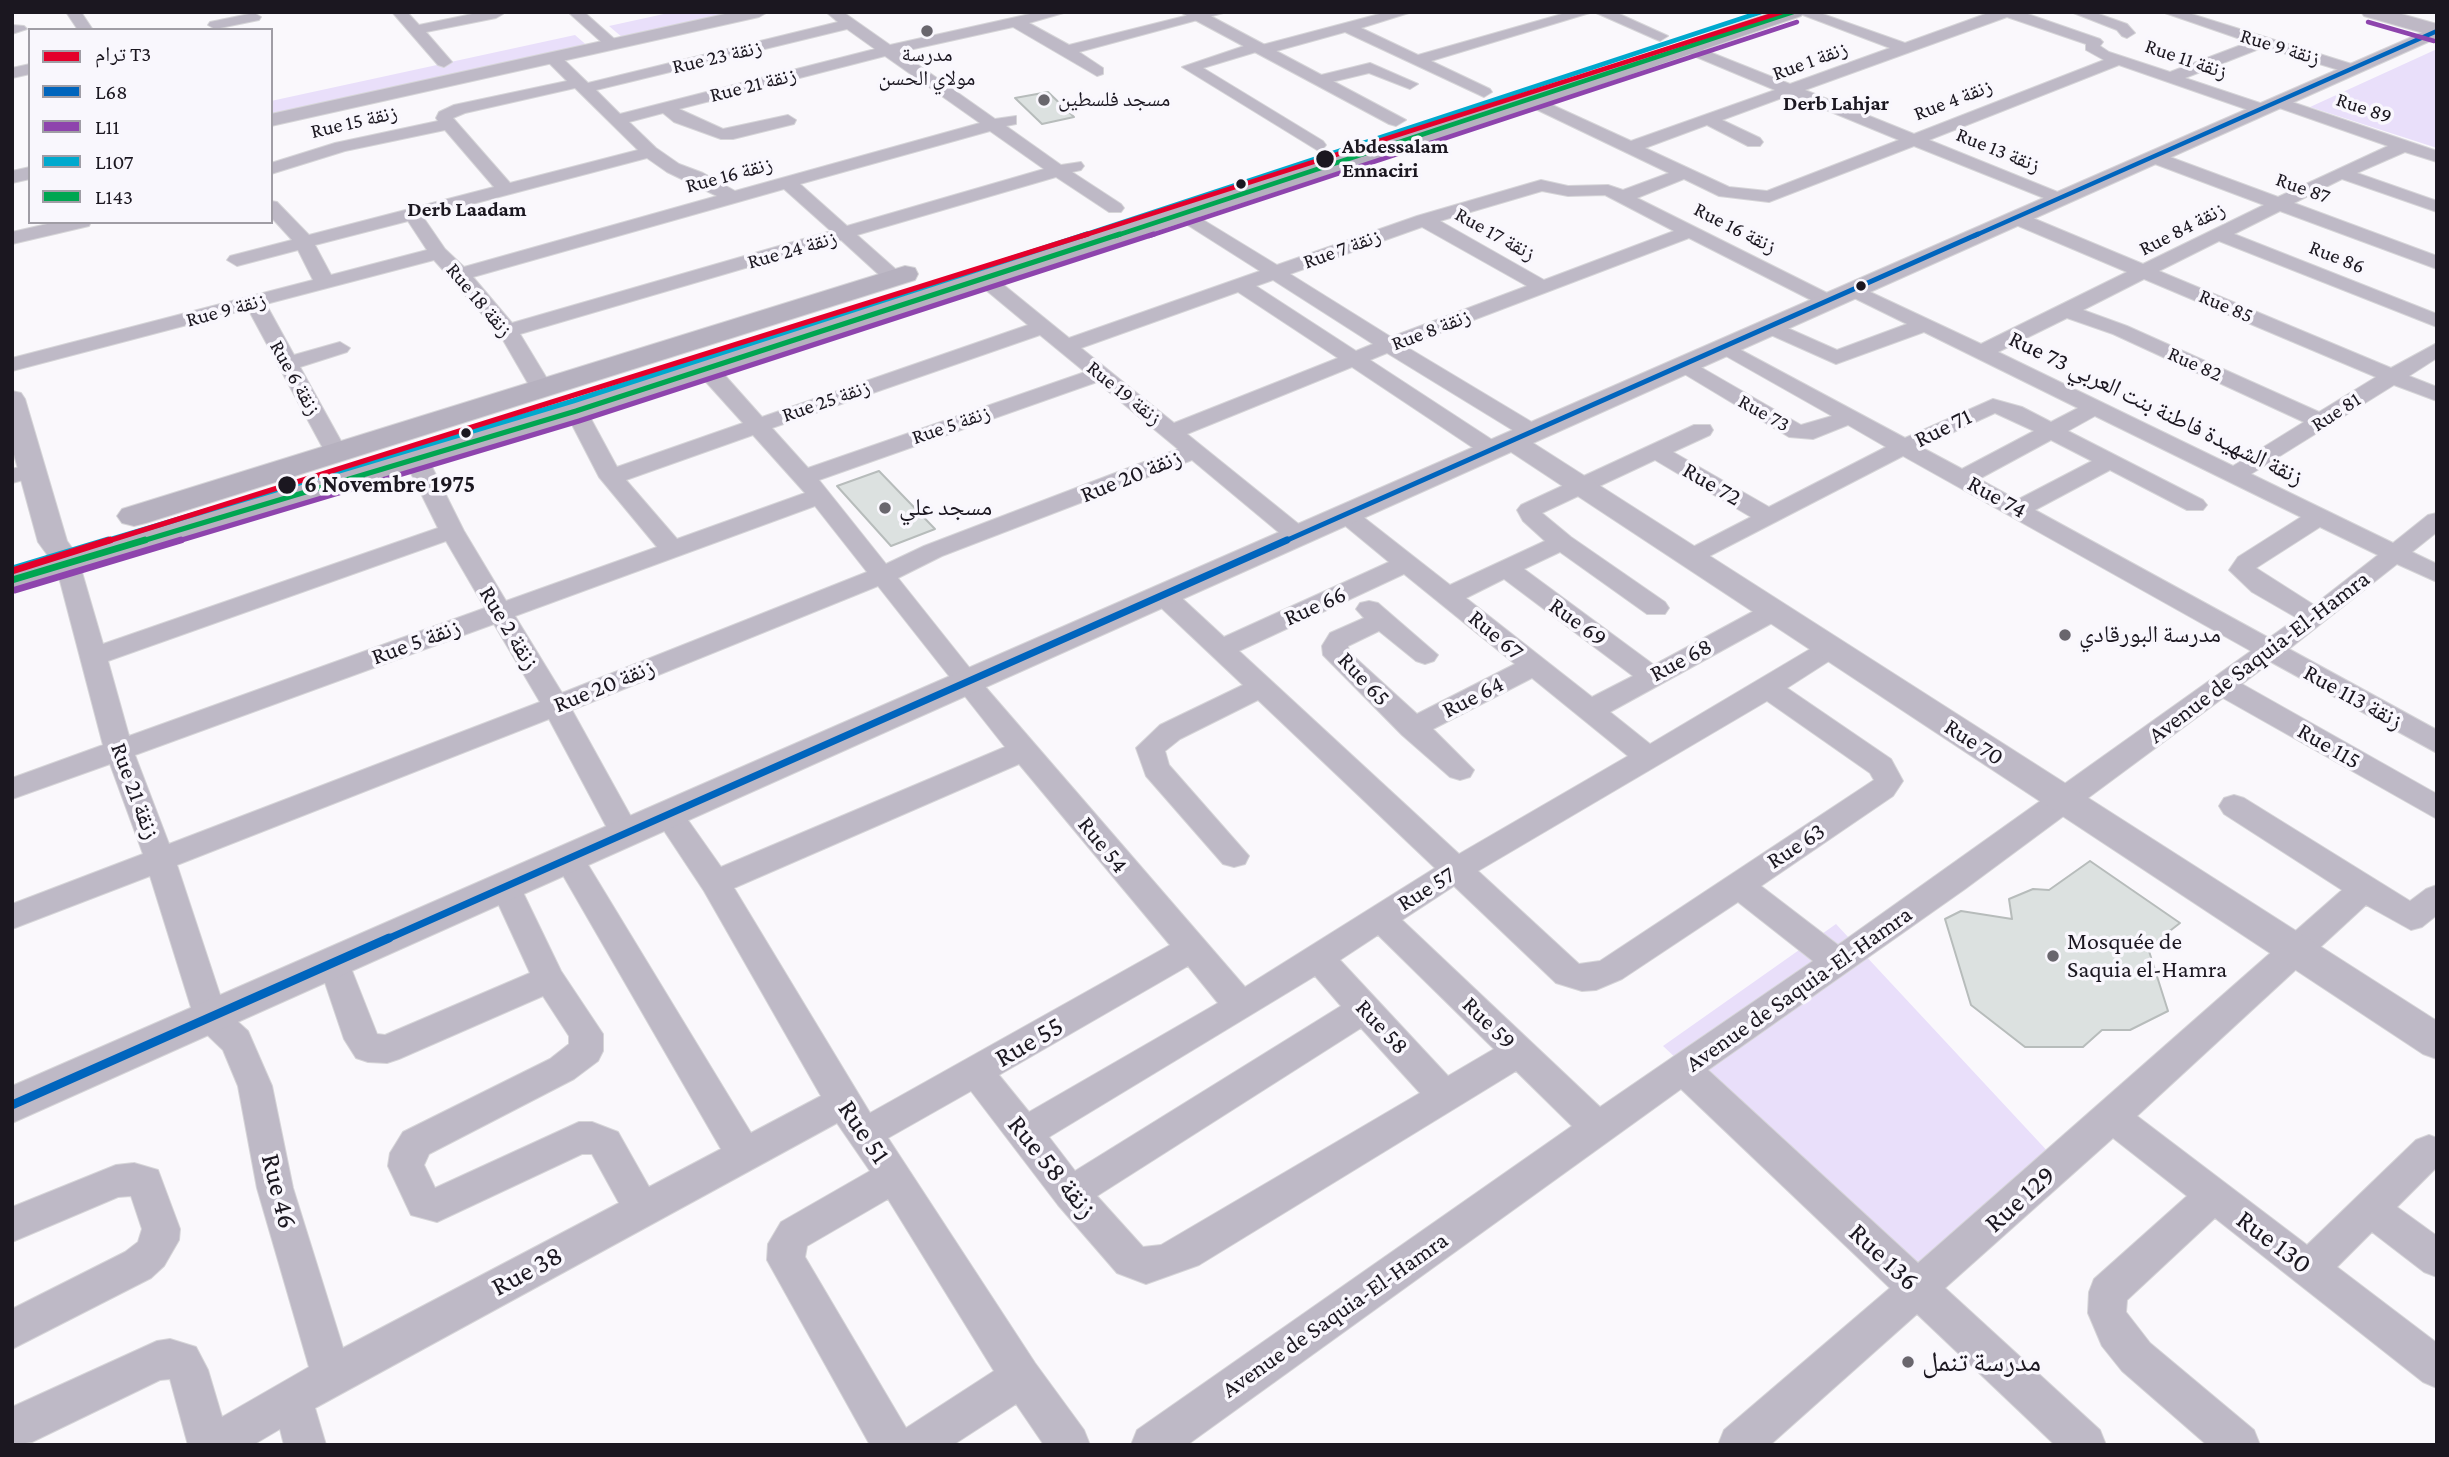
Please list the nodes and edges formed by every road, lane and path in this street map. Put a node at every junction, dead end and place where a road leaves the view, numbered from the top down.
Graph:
1 (96, 12) edge
2 (399, 12) edge
3 (575, 12) edge
4 (759, 12) edge
5 (833, 12) edge
6 (1060, 12) edge
7 (1220, 12) edge
8 (1405, 12) edge
9 (1586, 12) edge
10 (1601, 12) edge
11 (1734, 12) edge
12 (1794, 12) edge
13 (1802, 12) edge
14 (2007, 12) edge
15 (2062, 12) edge
16 (2078, 12) edge
17 (2169, 12) edge
18 (2228, 12) edge
19 (2371, 12) edge
20 (2410, 12) edge
21 (74, 14) edge
22 (496, 14) edge
23 (1193, 15) edge
24 (254, 17) dead end
25 (853, 18) edge
26 (2437, 20) edge
27 (213, 22) edge
28 (2037, 22) junction
29 (2201, 22) junction
30 (615, 23) dead end
31 (1017, 23) junction
32 (592, 28) junction
33 (1348, 28) junction
34 (415, 30) junction
35 (2437, 31) edge
36 (565, 34) dead end
37 (1660, 36) junction
38 (2265, 41) junction
39 (612, 44) junction
40 (908, 46) junction
41 (2095, 47) junction
42 (1259, 48) junction
43 (1687, 48) junction
44 (1906, 48) junction
45 (888, 50) junction
46 (1067, 50) junction
47 (553, 58) junction
48 (451, 60) joint
49 (1416, 60) junction
50 (2118, 60) junction
51 (417, 68) dead end
52 (2351, 69) junction
53 (1097, 72) dead end
54 (2170, 78) junction
55 (1319, 80) junction
56 (1410, 84) dead end
57 (581, 85) junction
58 (1792, 90) junction
59 (1484, 92) junction
60 (1531, 101) junction
61 (2269, 106) junction
62 (666, 107) junction
63 (1714, 118) junction
64 (273, 120) edge
65 (617, 120) junction
66 (788, 120) dead end
67 (1010, 120) junction
68 (1396, 120) junction
69 (447, 121) junction
70 (991, 125) junction
71 (1760, 139) dead end
72 (1914, 140) junction
73 (1317, 145) junction
74 (2403, 146) junction
75 (1628, 148) junction
76 (650, 152) junction
77 (2153, 157) junction
78 (2437, 157) edge
79 (273, 168) edge
80 (1066, 169) junction
81 (2341, 173) junction
82 (1682, 174) junction
83 (788, 183) junction
84 (506, 190) junction
85 (1622, 197) junction
86 (733, 198) junction
87 (2059, 199) junction
88 (2279, 204) junction
89 (1124, 205) junction
90 (2437, 207) edge
91 (273, 208) edge
92 (1182, 213) junction
93 (413, 215) junction
94 (2016, 218) junction
95 (1424, 220) junction
96 (73, 224) edge
97 (1691, 231) junction
98 (844, 235) junction
99 (2220, 235) junction
100 (12, 238) edge
101 (303, 240) junction
102 (438, 253) junction
103 (237, 260) dead end
104 (2437, 263) edge
105 (1278, 272) junction
106 (2148, 272) junction
107 (460, 274) junction
108 (982, 277) junction
109 (894, 278) junction
110 (325, 283) junction
111 (1241, 285) junction
112 (1543, 287) junction
113 (1841, 295) junction
114 (255, 303) junction
115 (2067, 311) junction
116 (2437, 321) edge
117 (1924, 325) junction
118 (1042, 327) junction
119 (1769, 327) junction
120 (508, 331) junction
121 (1389, 345) junction
122 (1066, 346) junction
123 (1724, 347) junction
124 (340, 348) dead end
125 (2437, 349) edge
126 (1982, 352) junction
127 (1354, 359) junction
128 (286, 364) junction
129 (12, 365) edge
130 (1682, 366) junction
131 (705, 367) junction
132 (1100, 374) junction
133 (2392, 376) junction
134 (541, 387) junction
135 (2437, 394) edge
136 (12, 399) edge
137 (2096, 407) junction
138 (576, 411) junction
139 (1851, 416) junction
140 (2322, 422) junction
141 (756, 426) junction
142 (1702, 430) dead end
143 (1172, 432) junction
144 (2049, 432) junction
145 (1512, 441) junction
146 (1905, 446) junction
147 (1195, 451) junction
148 (336, 452) junction
149 (1655, 452) junction
150 (416, 458) junction
151 (2108, 462) junction
152 (21, 474) edge
153 (2234, 475) junction
154 (611, 477) junction
155 (1963, 478) junction
156 (1583, 485) junction
157 (811, 487) junction
158 (2195, 505) dead end
159 (2018, 509) junction
160 (1345, 514) junction
161 (1769, 517) junction
162 (2319, 517) junction
163 (2437, 520) edge
164 (452, 531) junction
165 (1297, 536) junction
166 (1562, 542) junction
167 (673, 550) junction
168 (60, 552) junction
169 (2395, 553) junction
170 (12, 554) edge
171 (1694, 556) junction
172 (1407, 563) junction
173 (1506, 568) junction
174 (2437, 574) edge
175 (883, 575) junction
176 (12, 580) edge
177 (1348, 591) junction
178 (1163, 595) junction
179 (1448, 596) junction
180 (1656, 608) dead end
181 (1774, 611) junction
182 (499, 612) junction
183 (2315, 617) junction
184 (1382, 620) junction
185 (1222, 648) junction
186 (1831, 648) junction
187 (2269, 651) junction
188 (1425, 654) dead end
189 (94, 656) junction
190 (1533, 666) junction
191 (1651, 677) junction
192 (966, 682) junction
193 (2222, 685) junction
194 (1262, 687) junction
195 (1768, 688) junction
196 (556, 706) junction
197 (1589, 710) junction
198 (1412, 728) junction
199 (2437, 743) edge
200 (1024, 750) junction
201 (118, 751) junction
202 (1647, 756) junction
203 (1460, 771) dead end
204 (12, 789) edge
205 (2064, 800) junction
206 (2234, 806) dead end
207 (2437, 808) edge
208 (668, 814) junction
209 (625, 833) junction
210 (1234, 856) dead end
211 (568, 858) junction
212 (160, 859) junction
213 (1457, 869) junction
214 (715, 883) junction
215 (1737, 884) junction
216 (505, 886) junction
217 (2364, 888) junction
218 (2437, 897) edge
219 (12, 917) edge
220 (1380, 918) junction
221 (2295, 948) junction
222 (1191, 949) junction
223 (1318, 958) junction
224 (334, 962) junction
225 (1837, 962) junction
226 (549, 979) junction
227 (1241, 1006) junction
228 (1364, 1008) junction
229 (211, 1017) junction
230 (2437, 1042) edge
231 (1519, 1051) junction
232 (1683, 1069) junction
233 (977, 1073) junction
234 (1446, 1097) junction
235 (843, 1102) junction
236 (12, 1105) edge
237 (2112, 1117) junction
238 (1598, 1128) junction
239 (866, 1133) junction
240 (1024, 1133) junction
241 (2429, 1151) dead end
242 (743, 1153) junction
243 (894, 1176) junction
244 (1071, 1193) junction
245 (2213, 1196) junction
246 (642, 1209) junction
247 (2371, 1209) junction
248 (12, 1225) edge
249 (2437, 1259) edge
250 (2310, 1269) junction
251 (1919, 1289) junction
252 (12, 1330) edge
253 (2437, 1368) edge
254 (332, 1376) junction
255 (1021, 1377) junction
256 (292, 1399) junction
257 (12, 1427) edge
258 (211, 1445) edge
259 (305, 1445) edge
260 (893, 1445) edge
261 (916, 1445) edge
262 (1069, 1445) edge
263 (1152, 1445) edge
264 (1738, 1445) edge
265 (2085, 1445) edge
266 (2239, 1445) edge

1 - 21 street
2 - 34 street
3 - 32 street
4 - 39 street
5 - 25 street
6 - 31 street, Rue 21 زنقة
7 - 23 street
8 - 33 street
9 - 49 street
10 - 37 street
11 - 37 main road
12 - 43 main road
13 - 44 street
14 - 28 street, Rue 11 زنقة
14 - 44 street, Rue 1 زنقة
15 - 28 street
16 - 41 street
17 - 29 street, Rue 9 زنقة
18 - 29 street
19 - 35 main road
20 - 26 main road
22 - 34 street
23 - 42 street
23 - 46 street
24 - 27 street
25 - 40 street
25 - 45 street
25 - 57 street, Rue 23 زنقة
28 - 41 street, Rue 11 زنقة
29 - 38 street, Rue 9 زنقة
30 - 32 street
31 - 40 street, Rue 21 زنقة
31 - 46 street
32 - 36 street
32 - 39 street
33 - 42 street
33 - 49 street
34 - 48 street
35 - 52 street
37 - 59 main road
38 - 52 street, Rue 9 زنقة
38 - 54 street
39 - 47 street
40 - 45 street, Rue 21 زنقة
40 - 67 street
41 - 50 street, Rue 11 زنقة
42 - 55 street
42 - 73 street
43 - 58 street, Rue 13 زنقة
43 - 60 main road
44 - 58 street, Rue 1 زنقة
45 - 62 street, Rue 21 زنقة
45 - 70 street
46 - 53 street
47 - 57 street
47 - 64 street
48 - 51 street
49 - 59 street
50 - 54 street, Rue 11 زنقة
50 - 72 street, Rue 4 زنقة
52 - 61 street
54 - 61 street, Rue 11 زنقة
55 - 56 street
55 - 68 street
57 - 65 street
57 - 69 street, Rue 15 زنقة
58 - 63 street, Rue 1 زنقة
58 - 72 street, Rue 13 زنقة
59 - 68 main road
60 - 75 street
60 - 92 main road
61 - 74 street, Rue 89
61 - 77 street
62 - 65 street, Rue 21 زنقة
62 - 66 street
63 - 71 street
63 - 75 street, Rue 1 زنقة
65 - 76 street
67 - 70 street, Rue 16 زنقة
67 - 80 street
68 - 73 main road
69 - 79 street, Rue 15 زنقة
69 - 84 street
70 - 80 street
70 - 83 street, Rue 16 زنقة
72 - 82 street, Rue 4 زنقة
72 - 87 street, Rue 13 زنقة
73 - 89 main road
74 - 78 street, Rue 89
74 - 81 street, Rue 84 زنقة
75 - 82 street
76 - 84 street
76 - 86 street
77 - 87 street
77 - 88 street, Rue 87
80 - 89 street
80 - 98 street, Rue 24 زنقة
81 - 88 street, Rue 84 زنقة
81 - 90 street
82 - 85 street
83 - 86 street, Rue 16 زنقة
83 - 98 street
84 - 93 street
85 - 95 street, Rue 7 زنقة
85 - 97 street, Rue 16 زنقة
86 - 107 street, Rue 16 زنقة
87 - 94 street
88 - 99 street, Rue 84 زنقة
88 - 104 street, Rue 87
89 - 109 main road
91 - 101 street
92 - 105 street
92 - 108 main road
93 - 101 street
93 - 102 street, Rue 18 زنقة
94 - 106 street, Rue 85
94 - 113 street
95 - 105 street, Rue 7 زنقة
95 - 112 street, Rue 17 زنقة
96 - 100 street
97 - 112 street, Rue 8 زنقة
97 - 113 street, Rue 16 زنقة
98 - 109 street
98 - 120 street, Rue 24 زنقة
99 - 106 street, Rue 84 زنقة
99 - 116 street, Rue 86
101 - 103 street
101 - 110 street
102 - 107 street, Rue 18 زنقة
102 - 110 street, Rue 9 زنقة
105 - 111 street, Rue 7 زنقة
105 - 121 street
106 - 115 street, Rue 84 زنقة
106 - 133 street, Rue 85
107 - 120 street, Rue 18 زنقة
108 - 118 street, Rue 19 زنقة
108 - 131 main road
109 - 134 main road
110 - 114 street, Rue 9 زنقة
111 - 122 street, Rue 7 زنقة
111 - 127 street
112 - 121 street, Rue 8 زنقة
113 - 117 street, Rue 73 زنقة الشهيدة فاطنة بنت العربي
113 - 119 street
114 - 128 street, Rue 6 زنقة
114 - 129 street, Rue 9 زنقة
115 - 126 street, Rue 84 زنقة
115 - 140 street, Rue 82
117 - 119 street
117 - 126 street, Rue 73 زنقة الشهيدة فاطنة بنت العربي
118 - 122 street, Rue 19 زنقة
118 - 141 street, Rue 25 زنقة
119 - 123 street
120 - 134 street, Rue 18 زنقة
121 - 127 street, Rue 8 زنقة
121 - 145 street
122 - 132 street, Rue 19 زنقة
123 - 130 street
123 - 139 street, Rue 74
124 - 128 street
125 - 133 street, Rue 81
126 - 137 street, Rue 73 زنقة الشهيدة فاطنة بنت العربي
127 - 143 street, Rue 8 زنقة
127 - 145 street
128 - 148 street, Rue 6 زنقة
130 - 139 street, Rue 73
130 - 145 street
131 - 138 main road
131 - 141 street
132 - 143 street, Rue 19 زنقة
132 - 157 street, Rue 5 زنقة
133 - 135 street, Rue 85
133 - 140 street, Rue 81
134 - 148 main road
136 - 152 street
137 - 144 street
137 - 153 street, Rue 73 زنقة الشهيدة فاطنة بنت العربي
138 - 150 main road
138 - 154 street
139 - 146 street, Rue 74
140 - 153 street, Rue 81
141 - 154 street, Rue 25 زنقة
141 - 157 street
142 - 149 street, Rue 72
143 - 147 street, Rue 19 زنقة
144 - 146 street, Rue 71
144 - 151 street, Rue 71
144 - 155 street
145 - 156 street, Rue 70
145 - 160 street
146 - 155 street, Rue 74
146 - 161 street, Rue 71
147 - 165 street, Rue 19 زنقة
147 - 175 street, Rue 20 زنقة
148 - 168 main road
149 - 156 street, Rue 72
149 - 161 street, Rue 72
150 - 164 street, Rue 2 زنقة
150 - 168 main road
151 - 158 street, Rue 71
151 - 159 street
152 - 168 street
153 - 162 street, Rue 73 زنقة الشهيدة فاطنة بنت العربي
154 - 167 street
155 - 159 street, Rue 74
156 - 166 street, Rue 72
156 - 171 street, Rue 70
157 - 167 street, Rue 5 زنقة
157 - 175 street
159 - 187 street, Rue 74
160 - 165 street
160 - 172 street, Rue 67
161 - 171 street, Rue 71
162 - 169 street, Rue 73 زنقة الشهيدة فاطنة بنت العربي
162 - 183 street
163 - 169 street, Avenue de Saquia-El-Hamra
164 - 182 street, Rue 2 زنقة
164 - 189 street
165 - 178 street
166 - 173 street
166 - 180 street
167 - 182 street, Rue 5 زنقة
168 - 170 main road
168 - 176 main road
168 - 189 street, Rue 21 زنقة
169 - 174 street, Rue 73 زنقة الشهيدة فاطنة بنت العربي
169 - 183 street, Avenue de Saquia-El-Hamra
171 - 181 street, Rue 70
172 - 177 street, Rue 66
172 - 179 street, Rue 67
173 - 179 street
173 - 191 street, Rue 69
175 - 192 street
175 - 196 street, Rue 20 زنقة
177 - 184 street
177 - 185 street, Rue 66
178 - 185 street
178 - 192 street
179 - 190 street, Rue 67
181 - 186 street, Rue 70
181 - 191 street, Rue 68
182 - 196 street, Rue 2 زنقة
182 - 201 street, Rue 5 زنقة
183 - 187 street, Avenue de Saquia-El-Hamra
184 - 188 street
184 - 198 street, Rue 65
185 - 194 street
186 - 195 street, Rue 57
186 - 205 street, Rue 70
187 - 193 street, Avenue de Saquia-El-Hamra
187 - 199 street, Rue 113 زنقة
189 - 201 street, Rue 21 زنقة
190 - 197 street, Rue 67
190 - 198 street, Rue 64
191 - 197 street, Rue 68
192 - 200 street, Rue 54
192 - 208 street
193 - 205 street, Avenue de Saquia-El-Hamra
193 - 207 street, Rue 115
194 - 210 street
194 - 213 street
195 - 202 street, Rue 57
195 - 215 street, Rue 63
196 - 209 street, Rue 2 زنقة
196 - 212 street, Rue 20 زنقة
197 - 202 street, Rue 67
198 - 203 street, Rue 65
200 - 214 street
200 - 222 street, Rue 54
201 - 204 street, Rue 5 زنقة
201 - 212 street, Rue 21 زنقة
202 - 213 street, Rue 57
205 - 221 street, Rue 70
205 - 225 street, Avenue de Saquia-El-Hamra
206 - 217 street
208 - 209 street
208 - 214 street, Rue 51
209 - 211 street
211 - 216 street
211 - 242 street
212 - 219 street, Rue 20 زنقة
212 - 229 street, Rue 21 زنقة
213 - 215 street, Rue 63
213 - 220 street, Rue 57
214 - 235 street, Rue 51
215 - 225 street
216 - 224 street
216 - 226 street
217 - 218 street
217 - 221 street, Rue 129
220 - 223 street, Rue 57
220 - 231 street, Rue 59
221 - 230 street, Rue 70
221 - 237 street, Rue 129
222 - 227 street, Rue 54
222 - 233 street, Rue 55
223 - 227 street, Rue 57
223 - 228 street, Rue 58
224 - 226 street
224 - 229 street
225 - 232 street, Avenue de Saquia-El-Hamra
226 - 246 street
227 - 240 street, Rue 57
228 - 234 street, Rue 58
228 - 244 street
229 - 236 street
229 - 254 street, Rue 46
231 - 234 street
231 - 238 street, Rue 59
232 - 238 street, Avenue de Saquia-El-Hamra
232 - 251 street, Rue 136
233 - 239 street, Rue 55
233 - 240 street, Rue 58 زنقة
234 - 244 street, Rue 58 زنقة
235 - 239 street, Rue 51
235 - 242 street, Rue 38
237 - 245 street, Rue 130
237 - 251 street, Rue 129
238 - 263 street, Avenue de Saquia-El-Hamra
239 - 243 street, Rue 51
240 - 244 street, Rue 58 زنقة
241 - 247 street
242 - 246 street, Rue 38
243 - 255 street, Rue 51
243 - 260 street
245 - 250 street, Rue 130
245 - 266 street
246 - 254 street, Rue 38
247 - 249 street
247 - 250 street
248 - 252 street
250 - 253 street, Rue 130
251 - 264 street, Rue 129
251 - 265 street, Rue 136
254 - 256 street, Rue 38
255 - 261 street
255 - 262 street, Rue 51
256 - 258 street, Rue 38
256 - 259 street
257 - 258 street

